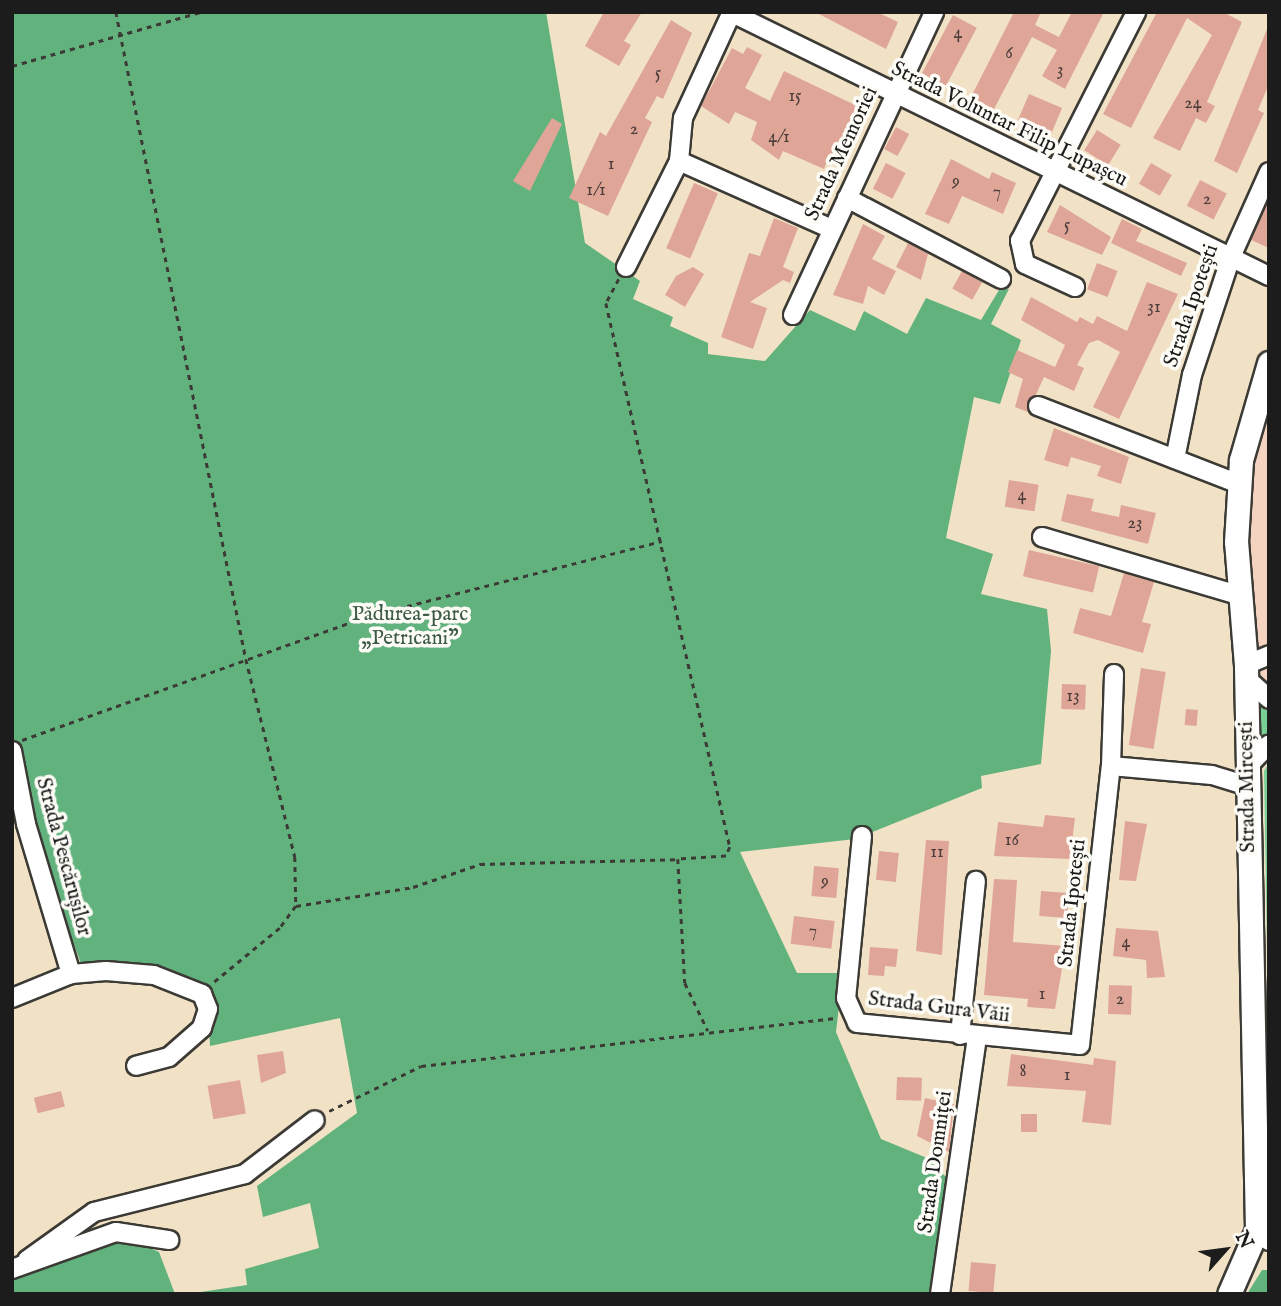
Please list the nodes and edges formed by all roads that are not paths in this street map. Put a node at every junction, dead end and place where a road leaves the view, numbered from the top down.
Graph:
1 (731, 12) edge
2 (934, 12) edge
3 (1136, 12) edge
4 (895, 93) junction
5 (679, 161) junction
6 (1269, 172) edge
7 (1058, 174) junction
8 (847, 198) junction
9 (832, 229) junction
10 (1231, 257) junction
11 (626, 267) road end
12 (1269, 276) edge
13 (1001, 279) dead end
14 (1075, 288) dead end
15 (793, 315) dead end
16 (1269, 363) edge
17 (1038, 406) dead end
18 (1174, 459) junction
19 (1239, 484) junction
20 (1042, 537) dead end
21 (1238, 594) junction
22 (1259, 659) edge
23 (1114, 674) dead end
24 (1269, 699) edge
25 (1269, 744) edge
26 (12, 751) edge
27 (1111, 766) junction
28 (1248, 776) junction
29 (862, 836) dead end
30 (976, 881) dead end
31 (71, 974) junction
32 (12, 998) edge
33 (969, 1036) junction
34 (1080, 1045) joint
35 (136, 1066) dead end
36 (315, 1120) road end
37 (1269, 1209) edge
38 (1263, 1235) edge
39 (169, 1240) dead end
40 (20, 1264) edge
41 (940, 1294) edge
42 (1229, 1294) edge

1 - 4 street, Strada Voluntar Filip Lupașcu
1 - 5 street
2 - 4 street, Strada Memoriei
3 - 7 street
4 - 7 street, Strada Voluntar Filip Lupașcu
4 - 8 street, Strada Memoriei
5 - 9 street
5 - 11 street
6 - 10 street, Strada Ipotești
7 - 10 street, Strada Voluntar Filip Lupașcu
7 - 14 street
8 - 9 street, Strada Memoriei
8 - 13 street
9 - 15 street, Strada Memoriei
10 - 12 street, Strada Voluntar Filip Lupașcu
10 - 18 street, Strada Ipotești
16 - 19 main road, Strada Mircești
17 - 18 street
18 - 19 street
19 - 21 main road, Strada Mircești
20 - 21 street
21 - 22 main road, Strada Mircești
22 - 24 street
22 - 28 main road, Strada Mircești
23 - 27 street, Strada Ipotești
25 - 28 street
26 - 31 street, Strada Pescărușilor
27 - 28 street
27 - 34 street, Strada Ipotești
28 - 38 main road, Strada Mircești
29 - 33 street, Strada Gura Văii
30 - 33 street, Strada Domniței
31 - 32 street
31 - 35 street
33 - 34 street, Strada Gura Văii
33 - 41 street, Strada Domniței
36 - 40 street
37 - 38 street
38 - 42 main road, Strada Mircești
39 - 40 street

